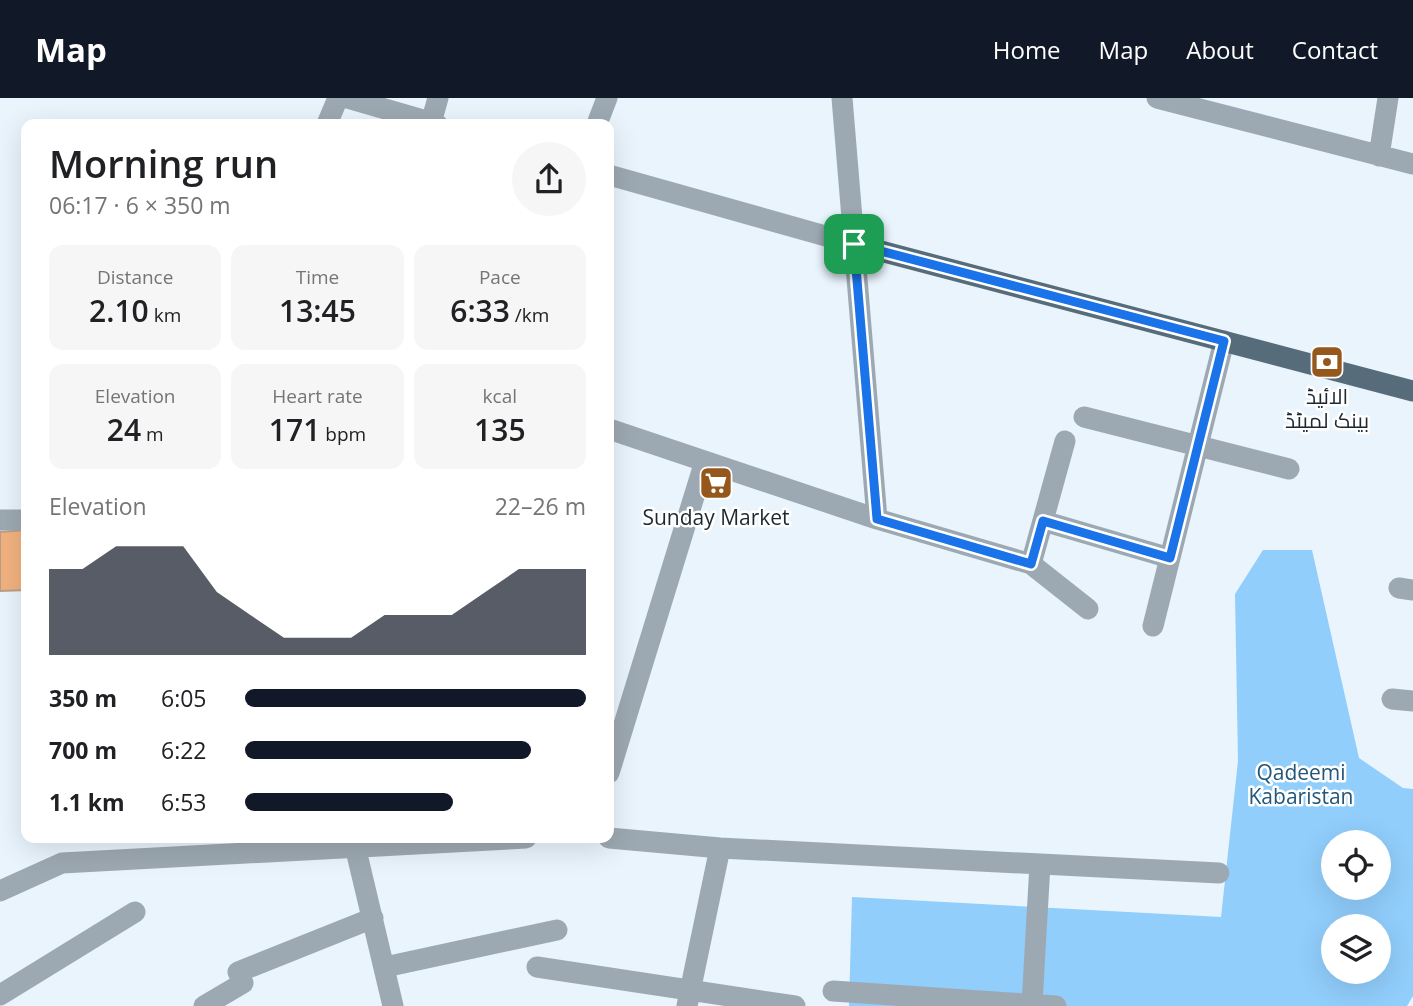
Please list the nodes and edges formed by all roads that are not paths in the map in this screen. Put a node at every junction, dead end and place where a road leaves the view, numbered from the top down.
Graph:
1 (338, 98) edge
2 (347, 98) edge
3 (438, 98) edge
4 (607, 98) edge
5 (842, 98) edge
6 (1157, 98) edge
7 (1388, 98) edge
8 (329, 119) edge
9 (420, 119) edge
10 (435, 119) edge
11 (599, 119) edge
12 (1379, 156) junction
13 (1413, 164) edge
14 (614, 176) edge
15 (854, 244) junction
16 (1224, 341) junction
17 (1413, 391) edge
18 (1084, 417) dead end
19 (614, 431) edge
20 (1065, 441) dead end
21 (1198, 446) junction
22 (705, 461) junction
23 (1290, 469) dead end
24 (877, 519) junction
25 (0, 520) edge
26 (21, 520) edge
27 (1043, 521) junction
28 (1170, 558) junction
29 (1031, 564) junction
30 (1088, 609) dead end
31 (1153, 626) dead end
32 (614, 757) edge
33 (614, 838) edge
34 (419, 843) edge
35 (355, 846) junction
36 (720, 848) junction
37 (1040, 864) junction
38 (1219, 873) dead end
39 (0, 891) edge
40 (135, 912) dead end
41 (373, 918) junction
42 (557, 930) dead end
43 (385, 967) junction
44 (537, 967) dead end
45 (833, 991) dead end
46 (0, 995) edge
47 (689, 998) edge
48 (1032, 1004) junction
49 (204, 1006) edge
50 (393, 1006) edge
51 (794, 1006) edge
52 (1056, 1006) edge

1 - 8 street
2 - 9 street
3 - 10 street
4 - 11 street
5 - 15 street
6 - 12 street
7 - 12 street
12 - 13 street
14 - 15 street
15 - 16 main road
15 - 24 street
16 - 17 main road
16 - 21 street
18 - 21 street
19 - 22 street
20 - 27 street
21 - 23 street
21 - 28 street
22 - 24 street
22 - 32 street
24 - 29 street
25 - 26 street
27 - 28 street
27 - 29 street
28 - 31 street
29 - 30 street
33 - 36 street
34 - 35 street
35 - 39 street
35 - 41 street
36 - 37 street
36 - 47 street
37 - 38 street
37 - 48 street
40 - 46 street
41 - 43 street
41 - 49 street
42 - 43 street
43 - 50 street
44 - 47 street
45 - 48 street
47 - 51 street
48 - 52 street

